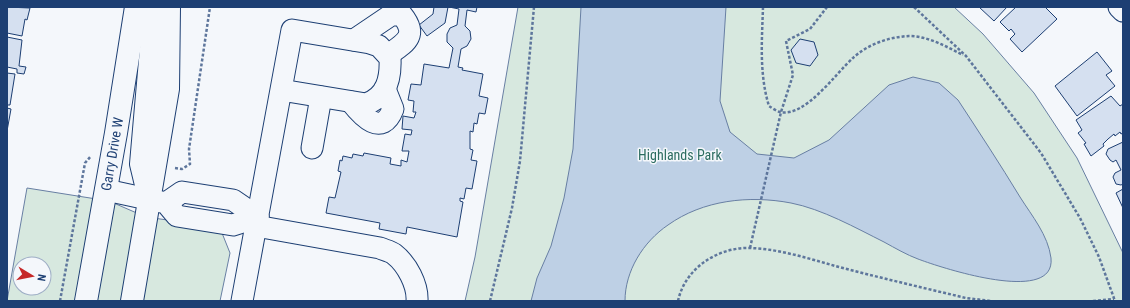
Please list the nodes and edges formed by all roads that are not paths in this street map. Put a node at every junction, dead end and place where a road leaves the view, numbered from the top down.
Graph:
1 (136, 7) edge
2 (153, 7) edge
3 (169, 7) edge
4 (1119, 7) edge
5 (1123, 11) edge
6 (354, 40) junction
7 (388, 55) junction
8 (281, 90) junction
9 (321, 97) junction
10 (312, 148) dead end
11 (106, 190) junction
12 (158, 201) junction
13 (257, 222) junction
14 (86, 301) edge
15 (132, 301) edge
16 (242, 301) edge
17 (417, 301) edge

1 - 11 main road, Garry Drive W
2 - 12 main road
3 - 12 main road
4 - 5 street
6 - 7 street
6 - 7 street
6 - 8 street
7 - 9 street
8 - 9 street
8 - 13 street
9 - 10 street
11 - 12 street
11 - 14 main road, Garry Drive W
12 - 13 street
12 - 15 main road
13 - 16 street
13 - 17 street

